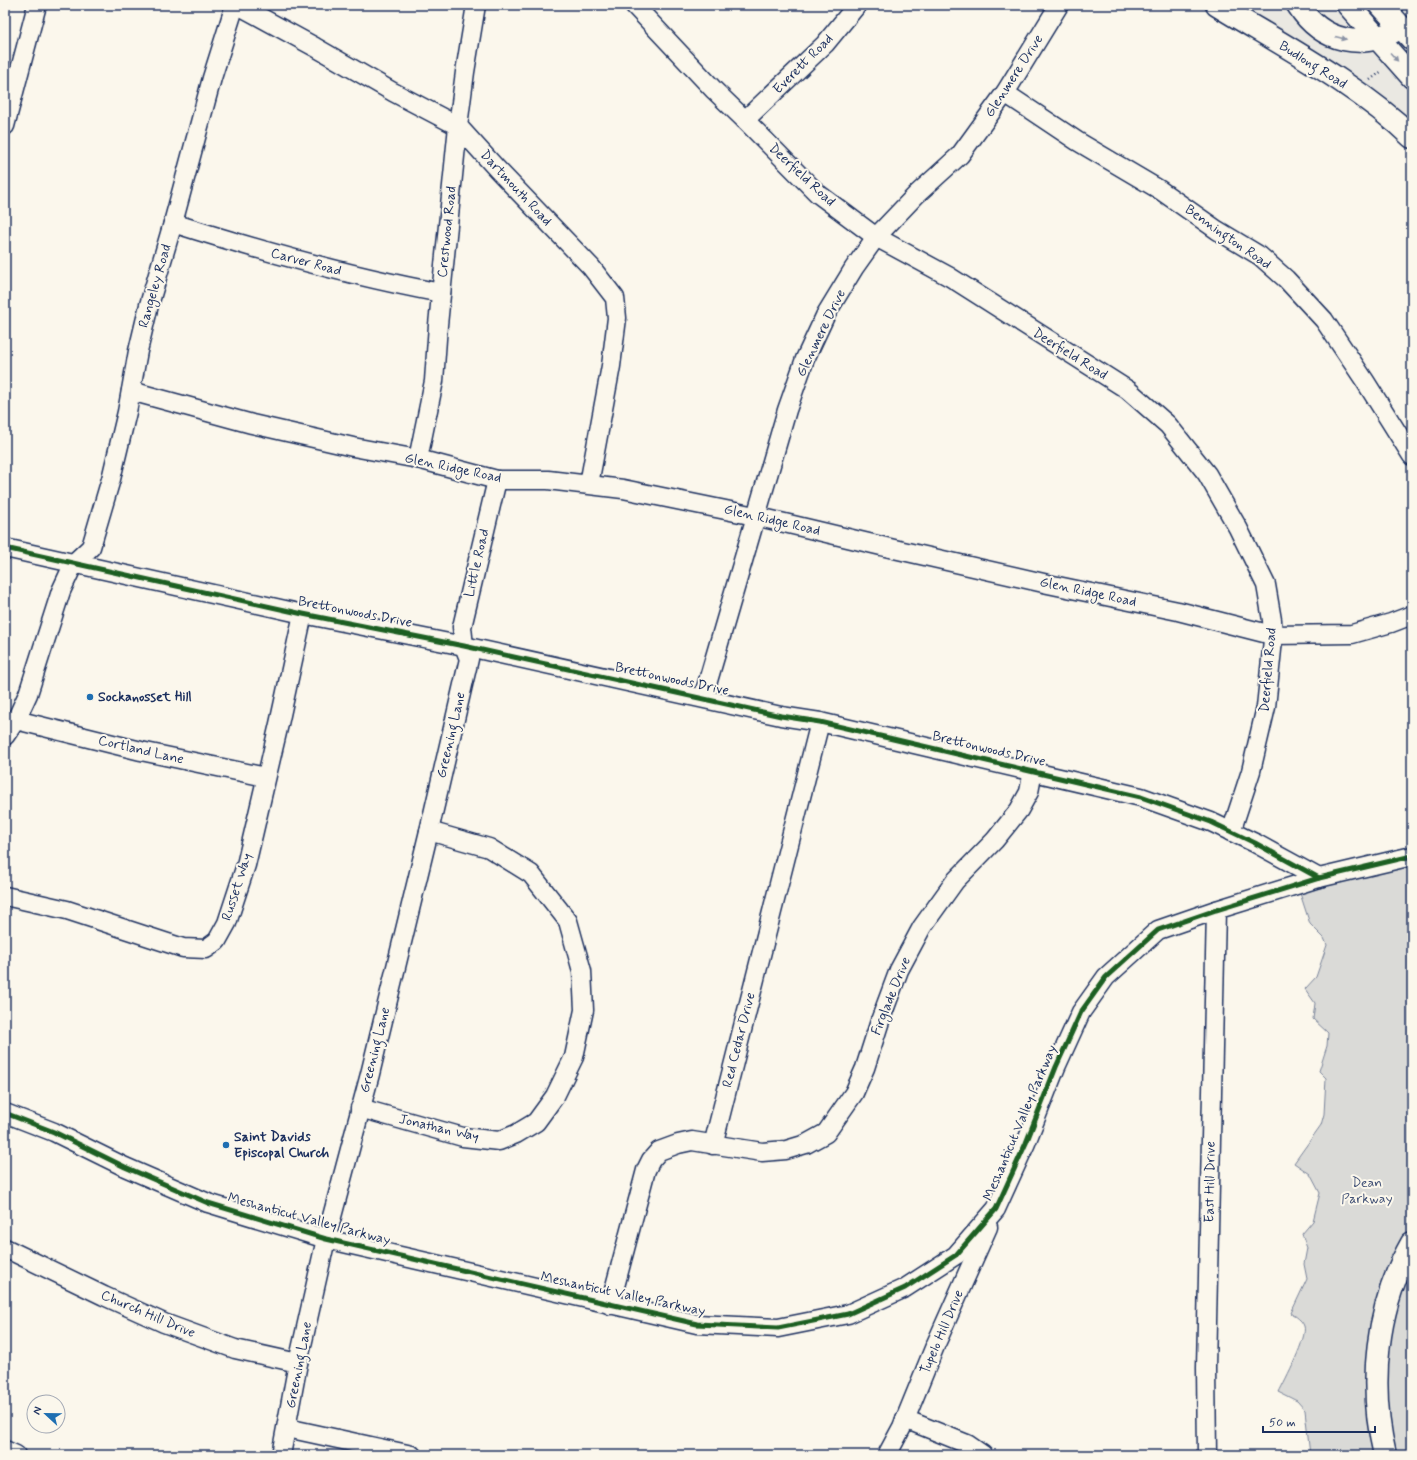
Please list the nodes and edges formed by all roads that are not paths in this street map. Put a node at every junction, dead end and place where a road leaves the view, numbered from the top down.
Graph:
1 (37, 5) edge
2 (236, 5) edge
3 (476, 5) edge
4 (634, 5) edge
5 (857, 5) edge
6 (1059, 5) edge
7 (1217, 5) edge
8 (1298, 5) edge
9 (1348, 5) edge
10 (1381, 5) edge
11 (1408, 29) edge
12 (1377, 38) junction
13 (1412, 77) edge
14 (1005, 93) junction
15 (745, 120) junction
16 (5, 126) edge
17 (458, 126) junction
18 (1408, 134) edge
19 (173, 223) junction
20 (876, 237) junction
21 (441, 293) junction
22 (131, 390) junction
23 (1412, 456) edge
24 (418, 459) junction
25 (496, 480) junction
26 (589, 484) junction
27 (755, 516) junction
28 (5, 548) edge
29 (74, 563) junction
30 (303, 614) junction
31 (1412, 615) edge
32 (1272, 635) junction
33 (464, 646) junction
34 (703, 698) junction
35 (16, 720) junction
36 (820, 722) junction
37 (5, 736) edge
38 (1033, 771) junction
39 (266, 777) junction
40 (429, 831) junction
41 (1231, 832) junction
42 (1412, 856) edge
43 (1319, 878) junction
44 (5, 896) edge
45 (1216, 910) junction
46 (360, 1108) junction
47 (5, 1113) edge
48 (713, 1145) junction
49 (996, 1209) junction
50 (326, 1239) junction
51 (1412, 1243) edge
52 (5, 1248) edge
53 (610, 1305) junction
54 (298, 1363) junction
55 (905, 1419) junction
56 (286, 1428) junction
57 (5, 1450) edge
58 (16, 1455) edge
59 (281, 1455) edge
60 (412, 1455) edge
61 (887, 1455) edge
62 (983, 1455) edge
63 (1207, 1455) edge
64 (1385, 1455) edge

1 - 16 street
2 - 17 street, Dartmouth Road
2 - 19 street, Rangeley Road
3 - 17 street, Crestwood Road
4 - 15 street, Deerfield Road
5 - 15 street, Everett Road
6 - 14 street, Glenmere Drive
7 - 18 main road, Budlong Road
8 -> 12 main road
9 - 12 main road
10 - 11 main road
11 - 12 main road
12 -> 13 main road
14 - 20 street, Glenmere Drive
14 - 23 street, Bennington Road
15 - 20 street, Deerfield Road
17 - 21 street, Crestwood Road
17 - 26 street, Dartmouth Road
19 - 21 street, Carver Road
19 - 22 street, Rangeley Road
20 - 27 street, Glenmere Drive
20 - 32 street, Deerfield Road
21 - 24 street, Crestwood Road
22 - 24 street, Glen Ridge Road
22 - 29 street, Rangeley Road
24 - 25 street, Glen Ridge Road
25 - 26 street, Glen Ridge Road
25 - 33 street, Little Road
26 - 27 street, Glen Ridge Road
27 - 32 street, Glen Ridge Road
27 - 34 street, Glenmere Drive
28 - 29 street, Brettonwoods Drive
29 - 30 street, Brettonwoods Drive
29 - 35 street
30 - 33 street, Brettonwoods Drive
30 - 39 street, Russet Way
31 - 32 street, Glen Ridge Road
32 - 41 street, Deerfield Road
33 - 34 street, Brettonwoods Drive
33 - 40 street, Greening Lane
34 - 36 street, Brettonwoods Drive
35 - 37 street
35 - 39 street, Cortland Lane
36 - 38 street, Brettonwoods Drive
36 - 48 street, Red Cedar Drive
38 - 41 street, Brettonwoods Drive
38 - 48 street, Firglade Drive
39 - 44 street, Russet Way
40 - 46 street, Greening Lane
40 - 46 street, Jonathan Way
41 - 43 street, Brettonwoods Drive
42 - 43 street, Meshanticut Valley Parkway
43 - 45 street, Meshanticut Valley Parkway
45 - 49 street, Meshanticut Valley Parkway
45 - 63 street, East Hill Drive
46 - 50 street, Greening Lane
47 - 50 street, Meshanticut Valley Parkway
48 - 53 street
49 - 53 street, Meshanticut Valley Parkway
49 - 55 street, Tupelo Hill Drive
50 - 53 street, Meshanticut Valley Parkway
50 - 54 street, Greening Lane
51 - 64 main road
52 - 54 street, Church Hill Drive
54 - 56 street, Greening Lane
55 - 61 street, Tupelo Hill Drive
55 - 62 street
56 - 59 street, Greening Lane
56 - 60 street
57 - 58 street

